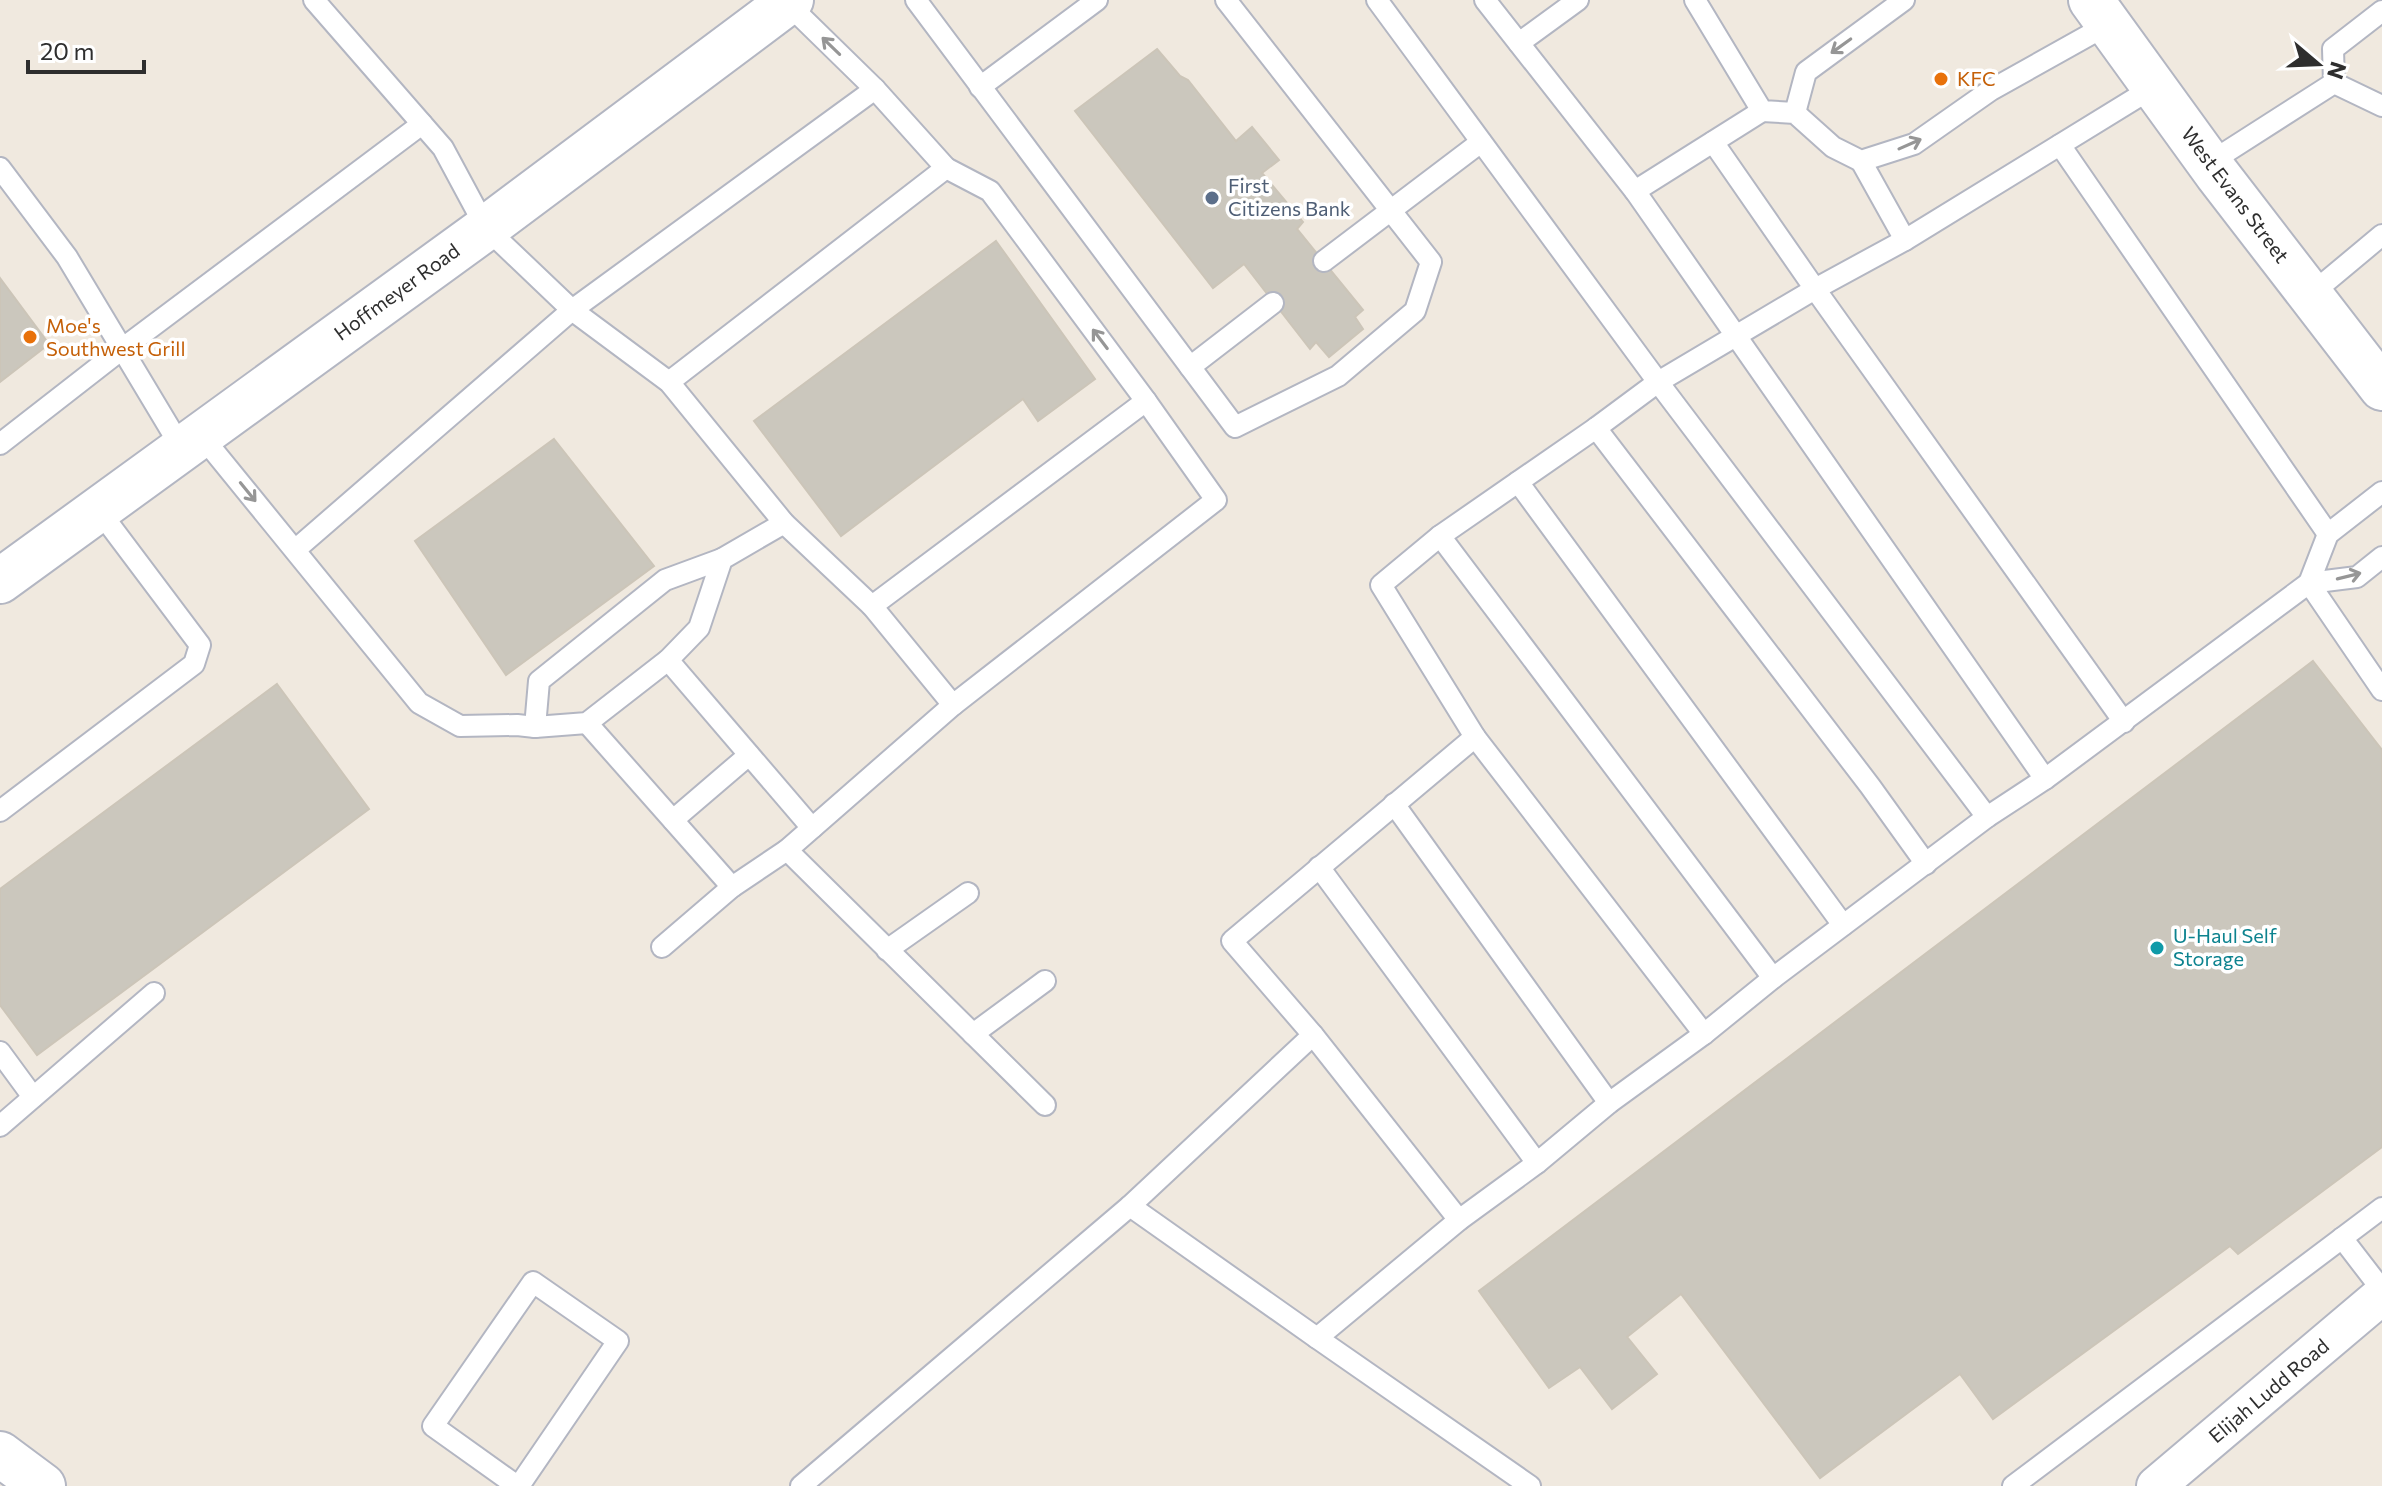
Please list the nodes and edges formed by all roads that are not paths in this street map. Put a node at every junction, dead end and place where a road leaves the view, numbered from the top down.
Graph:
1 (314, 0) edge
2 (916, 0) edge
3 (1097, 0) edge
4 (1226, 0) edge
5 (1377, 0) edge
6 (1485, 0) edge
7 (1578, 0) edge
8 (1695, 0) edge
9 (1904, 0) edge
10 (789, 2) edge
11 (2382, 11) edge
12 (2100, 12) edge
13 (1519, 43) junction
14 (2334, 83) junction
15 (980, 87) junction
16 (2154, 87) junction
17 (875, 89) junction
18 (2382, 106) edge
19 (1762, 111) junction
20 (1795, 113) junction
21 (422, 124) junction
22 (1481, 142) junction
23 (1713, 142) junction
24 (2060, 145) junction
25 (1861, 161) junction
26 (2209, 163) junction
27 (0, 168) edge
28 (946, 168) junction
29 (1635, 191) junction
30 (1391, 211) junction
31 (486, 228) junction
32 (2382, 235) edge
33 (1905, 240) junction
34 (1324, 261) dead end
35 (1815, 289) junction
36 (2310, 295) junction
37 (1273, 303) dead end
38 (572, 310) junction
39 (1737, 335) junction
40 (122, 349) junction
41 (1190, 367) junction
42 (2377, 369) edge
43 (669, 382) junction
44 (1658, 382) junction
45 (1146, 401) junction
46 (1596, 428) junction
47 (191, 440) junction
48 (0, 444) edge
49 (1518, 482) junction
50 (2382, 492) edge
51 (97, 508) junction
52 (784, 523) junction
53 (2328, 534) junction
54 (1440, 536) junction
55 (295, 550) junction
56 (2382, 557) edge
57 (722, 559) junction
58 (0, 581) edge
59 (2309, 583) junction
60 (872, 606) junction
61 (668, 660) junction
62 (2382, 690) edge
63 (953, 705) junction
64 (2124, 722) junction
65 (587, 723) junction
66 (535, 727) junction
67 (1475, 737) junction
68 (749, 755) junction
69 (2045, 779) junction
70 (1394, 804) junction
71 (0, 811) edge
72 (1987, 817) junction
73 (673, 820) junction
74 (812, 828) junction
75 (787, 850) junction
76 (1926, 864) junction
77 (1319, 867) junction
78 (732, 887) junction
79 (968, 893) dead end
80 (1843, 925) junction
81 (662, 947) dead end
82 (887, 950) junction
83 (1773, 978) junction
84 (1045, 981) dead end
85 (154, 993) dead end
86 (973, 1034) junction
87 (1704, 1034) junction
88 (1313, 1035) junction
89 (0, 1052) edge
90 (33, 1097) junction
91 (1609, 1103) junction
92 (1045, 1105) dead end
93 (0, 1126) edge
94 (1537, 1163) junction
95 (1130, 1206) junction
96 (2382, 1208) edge
97 (1459, 1220) junction
98 (2342, 1238) junction
99 (2382, 1292) edge
100 (1317, 1338) junction
101 (0, 1454) edge
102 (43, 1486) edge
103 (518, 1486) edge
104 (801, 1486) edge
105 (1530, 1486) edge
106 (2013, 1486) edge
107 (2156, 1486) edge

1 - 21 lane
2 - 15 lane
3 - 15 lane
4 - 30 lane
5 - 22 lane
6 - 13 lane
7 - 13 lane
8 - 19 lane
9 -> 20 lane
17 -> 10 lane
10 - 31 main road, Hoffmeyer Road
11 - 14 lane
12 - 16 main road, West Evans Street
25 -> 12 lane
13 - 29 lane
14 - 18 lane
14 - 26 lane
15 - 41 lane
16 - 24 lane
16 - 26 main road, West Evans Street
17 - 28 lane
17 - 38 lane
19 - 20 lane
19 - 23 lane
20 - 25 lane
21 - 31 lane
21 - 40 lane
22 - 30 lane
22 - 44 lane
23 - 29 lane
23 - 35 lane
24 - 33 lane
24 - 53 lane
25 - 33 lane
26 - 36 main road, West Evans Street
27 - 40 lane
28 - 43 lane
45 -> 28 lane
29 - 39 lane
30 - 34 lane
30 - 41 lane
31 - 38 lane
31 - 47 main road, Hoffmeyer Road
32 - 36 lane
33 - 35 lane
35 - 39 lane
35 - 64 lane
36 - 42 main road, West Evans Street
37 - 41 lane
38 - 43 lane
38 - 55 lane
39 - 44 lane
39 - 69 lane
40 - 47 lane
40 - 48 lane
43 - 52 lane
44 - 46 lane
44 - 72 lane
45 - 60 lane
45 - 63 lane
46 - 49 lane
46 - 76 lane
47 - 51 main road, Hoffmeyer Road
47 -> 55 lane
49 - 54 lane
49 - 80 lane
50 - 53 lane
51 - 58 main road, Hoffmeyer Road
51 - 71 lane
52 - 57 lane
52 - 60 lane
53 - 59 lane
54 - 67 lane
54 - 83 lane
55 - 66 lane
59 -> 56 lane
57 - 61 lane
57 - 66 lane
59 - 62 lane
59 - 64 lane
60 - 63 lane
61 - 65 lane
61 - 68 lane
63 - 74 lane
64 - 69 lane
65 - 66 lane
65 - 73 lane
67 - 70 lane
67 - 87 lane
68 - 73 lane
68 - 74 lane
69 - 72 lane
70 - 77 lane
70 - 91 lane
72 - 76 lane
73 - 78 lane
74 - 75 lane
75 - 78 lane
75 - 82 lane
76 - 80 lane
77 - 88 lane
77 - 94 lane
78 - 81 lane
79 - 82 lane
80 - 83 lane
82 - 86 lane
83 - 87 lane
84 - 86 lane
85 - 90 lane
86 - 92 lane
87 - 91 lane
88 - 95 lane
88 - 97 lane
89 - 90 lane
90 - 93 lane
91 - 94 lane
94 - 97 lane
95 - 100 lane
95 - 104 lane
96 - 98 lane
97 - 100 lane
98 - 99 lane
98 - 106 lane
99 - 107 street, Elijah Ludd Road
100 - 105 lane
101 - 102 main road
103 - 103 lane

